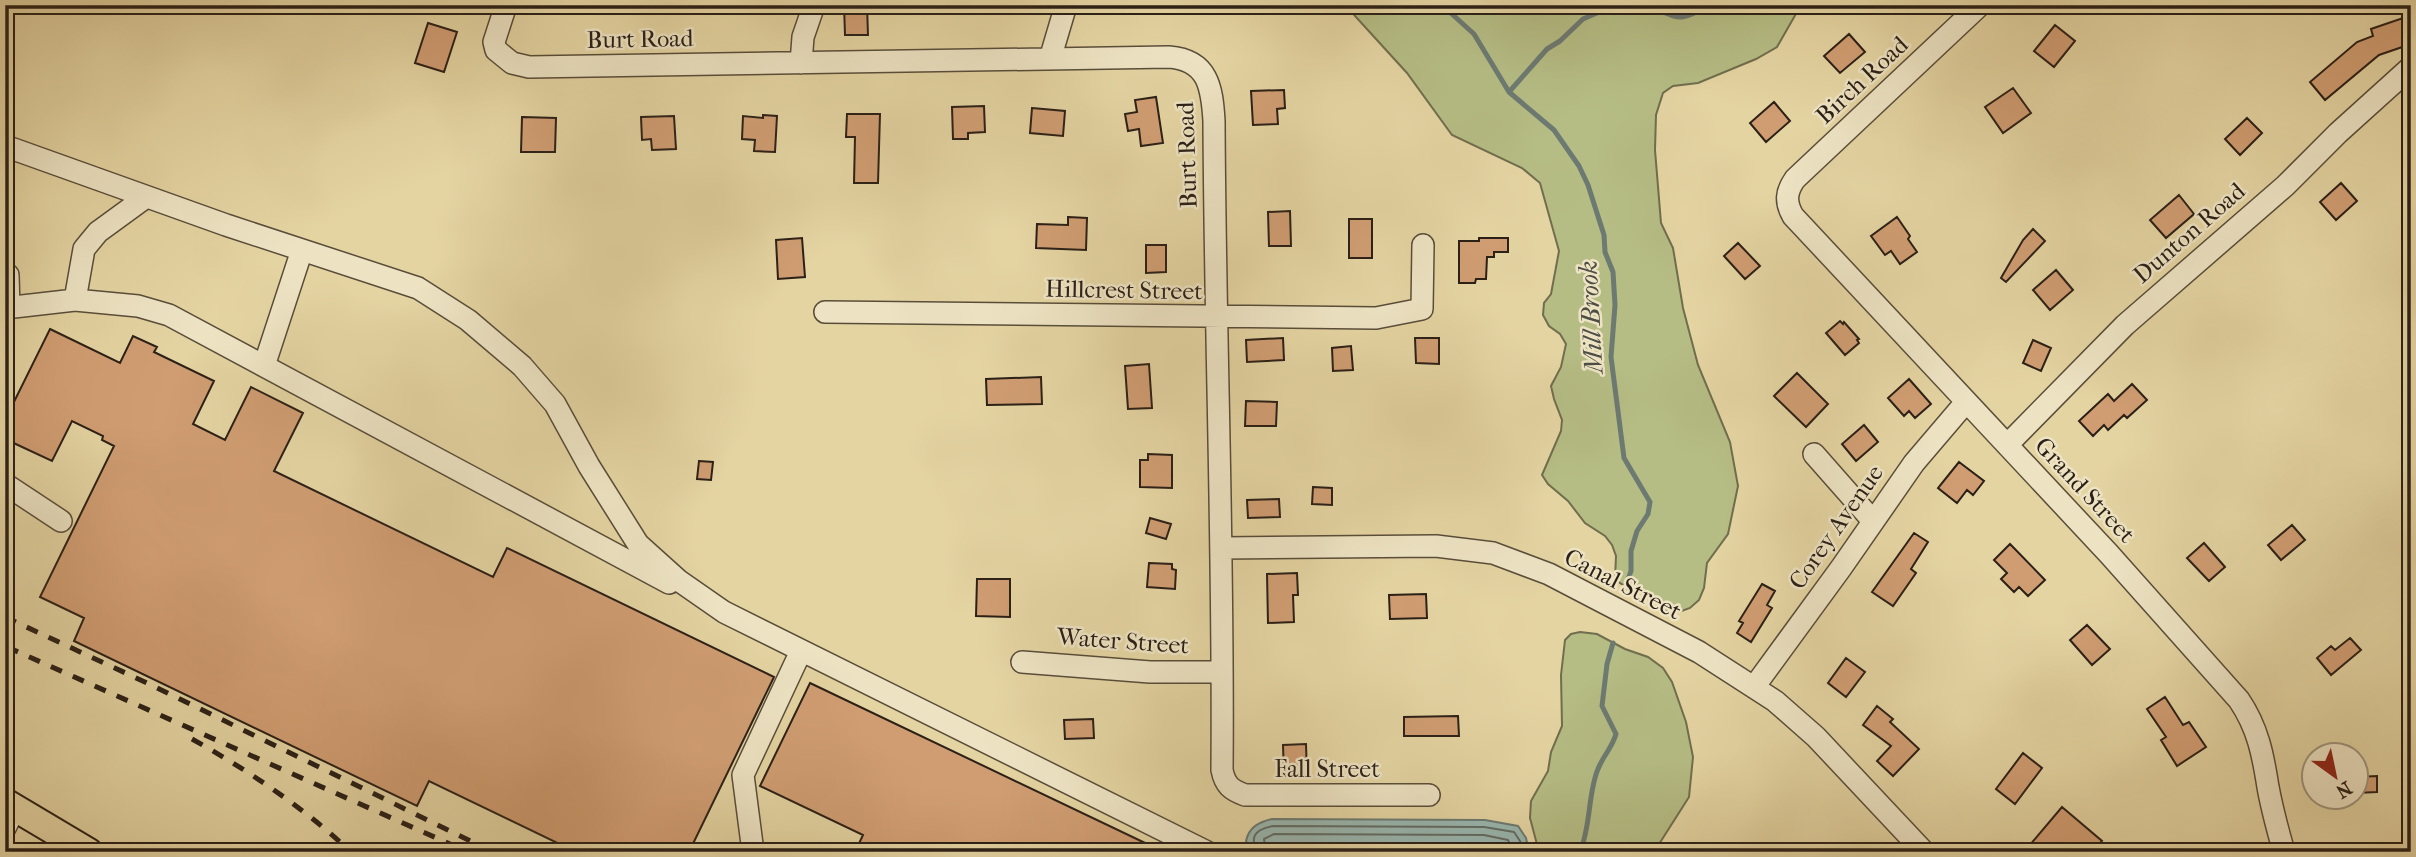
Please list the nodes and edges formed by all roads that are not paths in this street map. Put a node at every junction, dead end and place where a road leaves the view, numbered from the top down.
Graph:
1 (506, 5) edge
2 (814, 5) edge
3 (1066, 5) edge
4 (1980, 5) edge
5 (1049, 59) junction
6 (801, 63) junction
7 (2411, 67) edge
8 (5, 146) edge
9 (146, 197) junction
10 (1787, 198) joint
11 (1423, 244) dead end
12 (302, 250) junction
13 (5, 272) edge
14 (75, 300) junction
15 (7, 308) edge
16 (825, 312) dead end
17 (1215, 318) junction
18 (264, 366) junction
19 (1966, 402) junction
20 (2007, 445) junction
21 (1814, 454) dead end
22 (5, 484) edge
23 (1873, 521) junction
24 (61, 522) dead end
25 (1222, 548) junction
26 (724, 612) junction
27 (801, 651) junction
28 (1021, 662) dead end
29 (1222, 671) junction
30 (1754, 687) junction
31 (1228, 786) joint
32 (1429, 795) dead end
33 (9, 813) edge
34 (88, 852) edge
35 (753, 852) edge
36 (1207, 852) edge
37 (1924, 852) edge
38 (2284, 852) edge

1 - 6 street, Burt Road
2 - 6 street
3 - 5 street
4 - 10 street, Birch Road
5 - 6 street, Burt Road
5 - 17 street, Burt Road
7 - 20 street, Dunton Road
8 - 9 street
9 - 12 street
9 - 14 street
10 - 19 street, Grand Street
11 - 17 street, Hillcrest Street
12 - 18 street
12 - 26 street
13 - 15 street
14 - 15 street
14 - 18 street
16 - 17 street, Hillcrest Street
17 - 25 street, Burt Road
18 - 26 street
19 - 20 street, Grand Street
19 - 23 street, Corey Avenue
20 - 38 street, Grand Street
21 - 23 street
22 - 24 street
23 - 30 street, Corey Avenue
25 - 29 street, Burt Road
25 - 30 street, Canal Street
26 - 27 street
27 - 35 street
27 - 36 street
28 - 29 street, Water Street
29 - 31 street, Burt Road
30 - 37 street, Canal Street
31 - 32 street, Fall Street
33 - 34 main road

